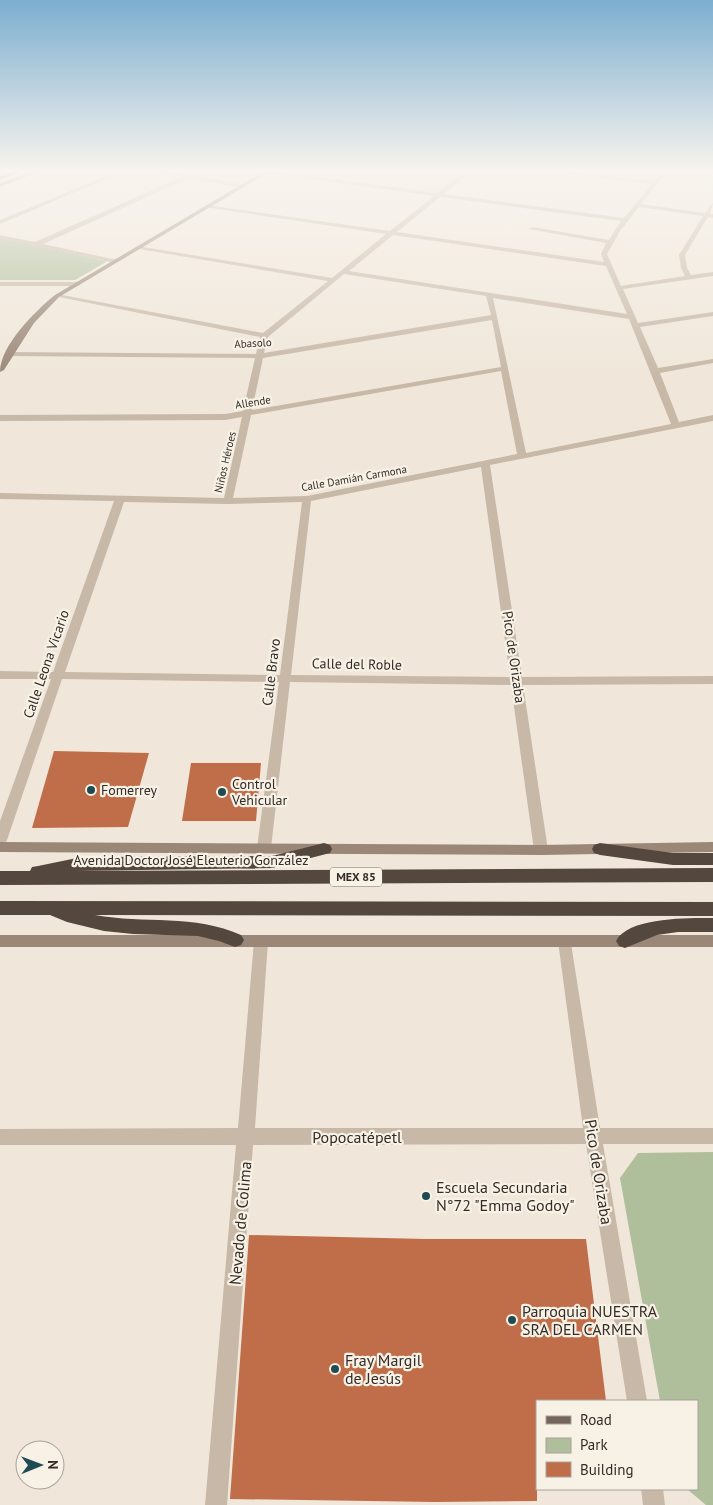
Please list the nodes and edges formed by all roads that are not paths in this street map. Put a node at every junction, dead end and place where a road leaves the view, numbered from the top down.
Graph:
1 (10, 239) edge
2 (48, 239) edge
3 (152, 239) edge
4 (383, 239) edge
5 (434, 239) edge
6 (593, 239) edge
7 (612, 239) edge
8 (693, 239) edge
9 (610, 242) junction
10 (35, 245) junction
11 (139, 247) junction
12 (115, 261) junction
13 (607, 264) junction
14 (342, 272) junction
15 (713, 274) edge
16 (689, 278) junction
17 (333, 280) junction
18 (0, 284) edge
19 (77, 284) junction
20 (619, 288) junction
21 (489, 295) junction
22 (57, 296) junction
23 (713, 314) edge
24 (495, 317) junction
25 (631, 317) junction
26 (635, 326) junction
27 (264, 336) junction
28 (9, 354) junction
29 (259, 356) junction
30 (713, 361) edge
31 (505, 368) junction
32 (0, 370) edge
33 (655, 371) junction
34 (248, 414) junction
35 (0, 418) edge
36 (713, 418) edge
37 (676, 425) junction
38 (522, 458) junction
39 (486, 464) junction
40 (0, 496) edge
41 (120, 499) junction
42 (306, 499) junction
43 (228, 501) junction
44 (0, 675) edge
45 (57, 676) junction
46 (286, 679) junction
47 (713, 680) edge
48 (517, 681) junction
49 (0, 840) edge
50 (0, 847) edge
51 (713, 847) edge
52 (264, 848) junction
53 (324, 849) junction
54 (600, 849) junction
55 (541, 850) junction
56 (713, 859) edge
57 (713, 875) edge
58 (8, 878) edge
59 (0, 908) edge
60 (44, 908) junction
61 (713, 909) edge
62 (713, 925) edge
63 (235, 940) junction
64 (0, 941) edge
65 (261, 941) junction
66 (565, 941) junction
67 (625, 941) junction
68 (713, 941) edge
69 (593, 1136) junction
70 (713, 1136) edge
71 (0, 1137) edge
72 (247, 1137) junction
73 (637, 1400) edge
74 (652, 1490) edge
75 (216, 1505) edge
76 (654, 1505) edge

1 - 10 street
2 - 10 street
3 - 11 street
4 - 14 street
5 - 13 street
6 - 9 street
7 - 9 street
8 - 16 street
9 - 13 street
10 - 12 street
11 - 12 street
11 - 17 street
12 - 19 street
13 - 20 street
14 - 17 street
14 - 21 street
15 - 16 street
16 - 20 street
17 - 27 street
18 - 19 street
19 - 22 street
20 - 25 street
21 - 24 street
21 - 25 street
22 - 27 street
22 - 28 street
23 - 26 street
24 - 29 street, Abasolo
24 - 31 street
25 - 26 street
26 - 33 street
27 - 29 street, Niños Héroes
28 - 29 street, Abasolo
28 - 32 street
29 - 34 street, Niños Héroes
30 - 33 street
31 - 34 street, Allende
31 - 38 street
33 - 37 street
34 - 35 street, Allende
34 - 43 street, Niños Héroes
36 - 37 street, Calle Damián Carmona
37 - 38 street, Calle Damián Carmona
38 - 39 street, Calle Damián Carmona
39 - 42 street, Calle Damián Carmona
39 - 48 street, Pico de Orizaba
40 - 41 street, Calle Damián Carmona
41 - 43 street, Calle Damián Carmona
41 - 45 street, Calle Leona Vicario
42 - 43 street, Calle Damián Carmona
42 - 46 street, Calle Bravo
44 - 45 street, Calle del Roble
45 - 46 street, Calle del Roble
45 - 49 street, Calle Leona Vicario
46 - 48 street, Calle del Roble
46 - 52 street, Calle Bravo
47 - 48 street, Calle del Roble
48 - 55 street, Pico de Orizaba
50 - 52 street, Avenida Doctor José Eleuterio González
51 - 54 street, Avenida Doctor José Eleuterio González
52 - 53 street, Avenida Doctor José Eleuterio González
53 - 55 street, Avenida Doctor José Eleuterio González
53 - 58 highway
54 - 55 street, Avenida Doctor José Eleuterio González
54 - 56 highway
57 - 58 highway, Avenida Doctor José Eleuterio González / MEX 85
59 - 60 highway
60 - 61 highway
60 - 63 highway
62 - 67 highway
63 - 64 street
63 - 65 street
65 - 66 street
65 - 72 street, Nevado de Colima
66 - 67 street
66 - 69 street, Pico de Orizaba
67 - 68 street
69 - 70 street, Popocatépetl
69 - 72 street, Popocatépetl
69 - 73 street, Pico de Orizaba
71 - 72 street, Popocatépetl
72 - 75 street, Nevado de Colima
74 - 76 street

